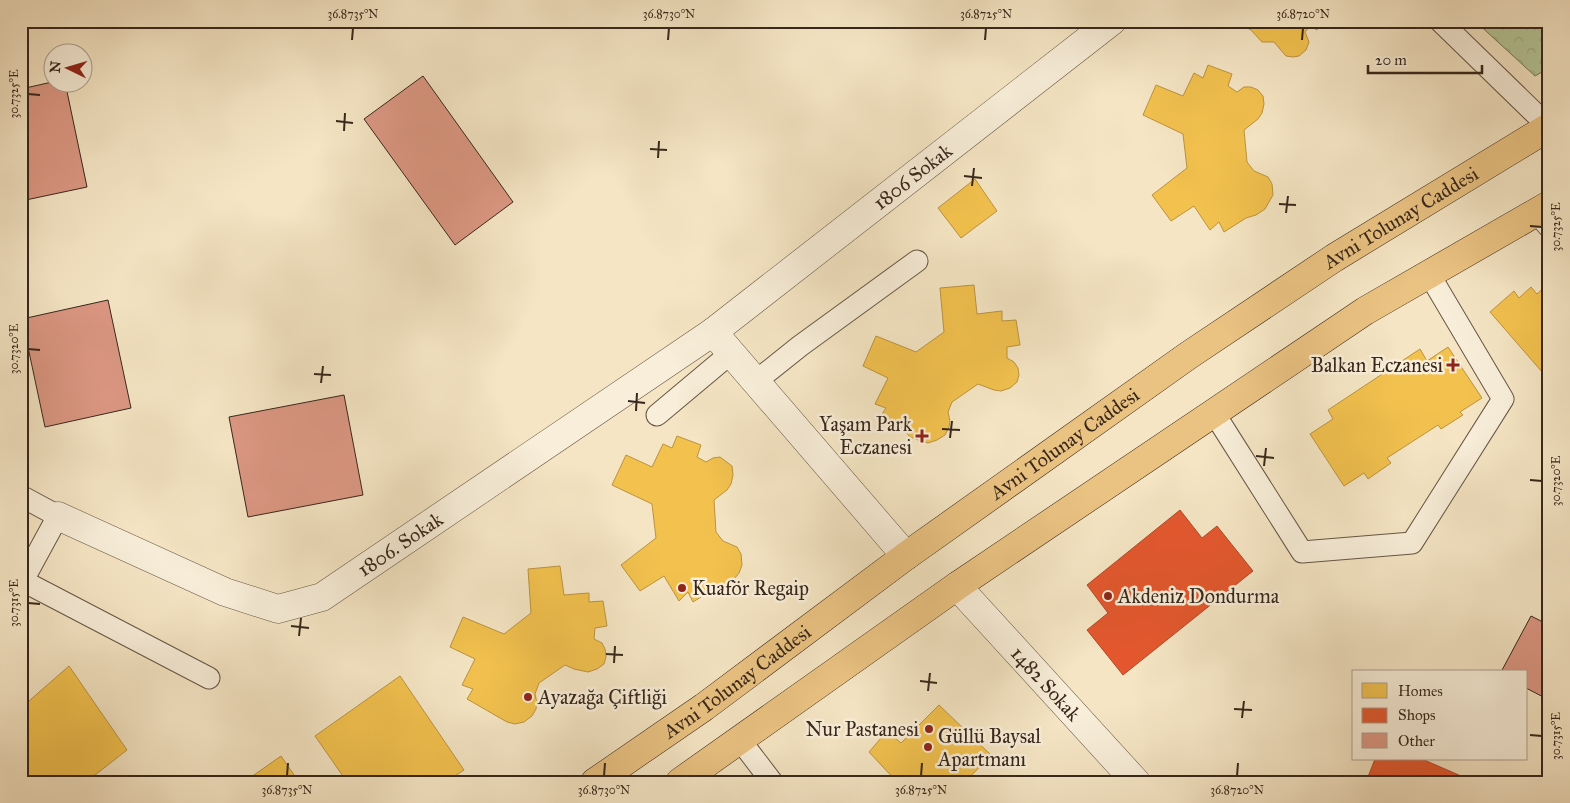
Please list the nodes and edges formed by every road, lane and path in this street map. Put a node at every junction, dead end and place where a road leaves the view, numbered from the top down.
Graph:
1 (1112, 21) edge
2 (1440, 21) edge
3 (1549, 127) edge
4 (1545, 214) edge
5 (917, 261) dead end
6 (1429, 274) junction
7 (713, 332) junction
8 (731, 353) junction
9 (756, 382) junction
10 (1214, 413) junction
11 (657, 415) dead end
12 (21, 496) edge
13 (58, 516) junction
14 (906, 556) junction
15 (22, 583) edge
16 (957, 586) junction
17 (209, 678) dead end
18 (740, 740) junction
19 (685, 781) edge
20 (595, 782) edge
21 (772, 782) edge
22 (1136, 782) edge

1 - 7 street, 1806 Sokak
2 - 3 lane
3 - 14 main road, Avni Tolunay Caddesi
4 - 6 main road
5 - 9 lane
6 - 10 main road
6 - 10 lane
7 - 8 street
7 - 13 street, 1806. Sokak
8 - 9 street
8 - 11 lane
9 - 14 street
10 - 16 main road
12 - 13 lane
13 - 15 lane
14 - 20 main road, Avni Tolunay Caddesi
15 - 17 lane
16 - 18 main road
16 - 22 street, 1482 Sokak
18 - 19 main road
18 - 21 lane

